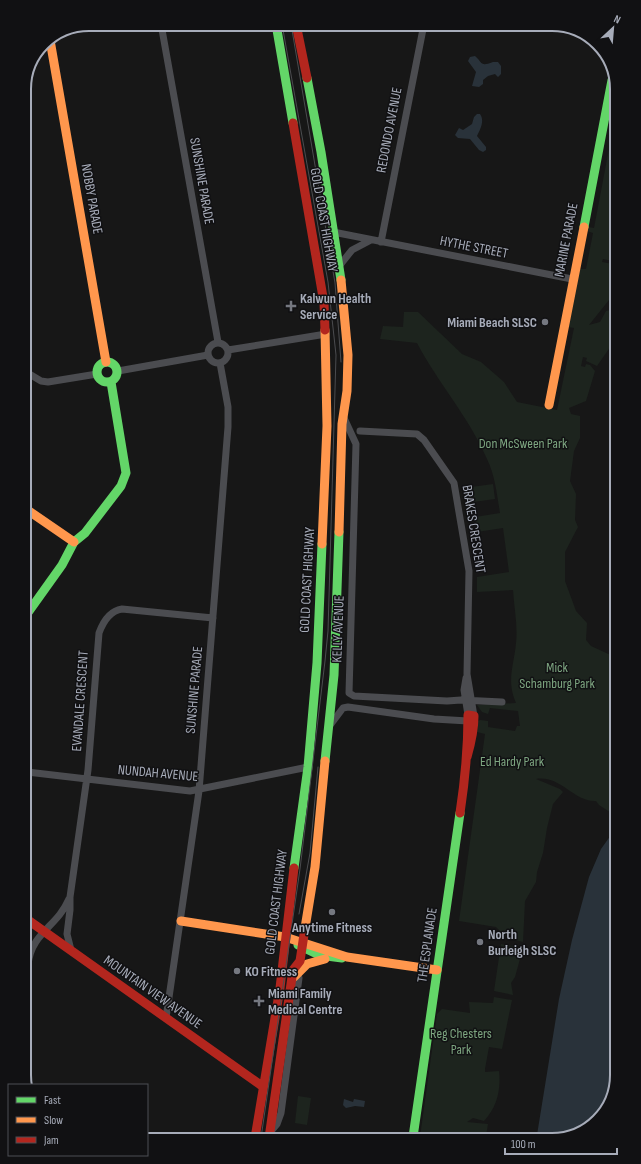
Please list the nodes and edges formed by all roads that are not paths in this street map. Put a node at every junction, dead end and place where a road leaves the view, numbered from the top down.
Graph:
1 (162, 31) edge
2 (277, 31) edge
3 (297, 31) edge
4 (423, 31) edge
5 (51, 46) edge
6 (610, 90) edge
7 (333, 232) junction
8 (372, 240) junction
9 (384, 242) junction
10 (340, 265) junction
11 (572, 279) junction
12 (326, 334) junction
13 (218, 342) junction
14 (228, 350) junction
15 (208, 354) junction
16 (106, 362) junction
17 (220, 363) junction
18 (118, 371) junction
19 (97, 374) junction
20 (31, 375) edge
21 (111, 382) junction
22 (549, 405) dead end
23 (343, 416) junction
24 (360, 431) dead end
25 (31, 512) edge
26 (74, 542) junction
27 (31, 608) edge
28 (213, 618) junction
29 (469, 700) junction
30 (502, 702) dead end
31 (471, 718) junction
32 (330, 726) junction
33 (308, 767) junction
34 (31, 772) edge
35 (87, 778) junction
36 (199, 791) junction
37 (70, 897) junction
38 (31, 922) edge
39 (181, 922) junction
40 (44, 931) junction
41 (285, 937) junction
42 (303, 945) junction
43 (71, 950) junction
44 (31, 951) edge
45 (347, 957) junction
46 (328, 958) junction
47 (437, 970) junction
48 (296, 979) junction
49 (166, 1018) junction
50 (262, 1086) junction
51 (256, 1133) edge
52 (270, 1133) edge
53 (415, 1133) edge

1 - 13 street, SUNSHINE PARADE
2 - 12 main road, GOLD COAST HIGHWAY
3 - 7 main road, GOLD COAST HIGHWAY
4 - 9 street, REDONDO AVENUE
5 - 16 main road, NOBBY PARADE
6 - 11 main road, MARINE PARADE
7 - 8 street, HYTHE STREET
7 - 10 main road, GOLD COAST HIGHWAY
8 - 9 street, HYTHE STREET
8 - 10 street
9 - 11 street, HYTHE STREET
10 - 23 main road, GOLD COAST HIGHWAY
11 - 22 main road, MARINE PARADE
12 - 14 street
12 - 33 main road, GOLD COAST HIGHWAY
13 - 14 street
13 - 15 street
14 - 17 street
15 - 17 street
15 - 18 street
16 - 18 main road
16 - 19 main road
17 - 28 street, SUNSHINE PARADE
18 - 21 main road
19 - 20 street
19 - 21 main road
21 - 26 main road
23 - 29 street, KELLY AVENUE
23 - 32 main road, GOLD COAST HIGHWAY
24 - 29 street, BRAKES CRESCENT
25 - 26 main road
26 - 27 main road
28 - 35 street, EVANDALE CRESCENT
28 - 36 street, SUNSHINE PARADE
29 - 30 street, KELLY AVENUE
29 - 31 street, BRAKES CRESCENT
31 - 32 street
31 - 47 main road, THE ESPLANADE
32 - 42 main road, GOLD COAST HIGHWAY
33 - 36 street, NUNDAH AVENUE
33 - 41 main road, GOLD COAST HIGHWAY
34 - 35 street, NUNDAH AVENUE
35 - 36 street, NUNDAH AVENUE
35 - 37 street, EVANDALE CRESCENT
36 - 39 street, SUNSHINE PARADE
37 - 40 street, EVANDALE CRESCENT
37 - 43 street, EVANDALE CRESCENT
38 - 40 main road, MOUNTAIN VIEW AVENUE
39 - 41 main road
39 - 49 street, SUNSHINE PARADE
40 - 43 main road, MOUNTAIN VIEW AVENUE
40 - 44 street, EVANDALE CRESCENT
41 - 42 main road
41 - 50 main road, GOLD COAST HIGHWAY
42 - 45 main road
42 - 46 main road
42 - 48 main road, GOLD COAST HIGHWAY
43 - 49 main road, MOUNTAIN VIEW AVENUE
45 - 46 main road
45 - 47 main road
46 - 48 main road
47 - 53 main road, THE ESPLANADE
48 - 52 main road, GOLD COAST HIGHWAY
49 - 50 main road, MOUNTAIN VIEW AVENUE
50 - 51 main road, GOLD COAST HIGHWAY

